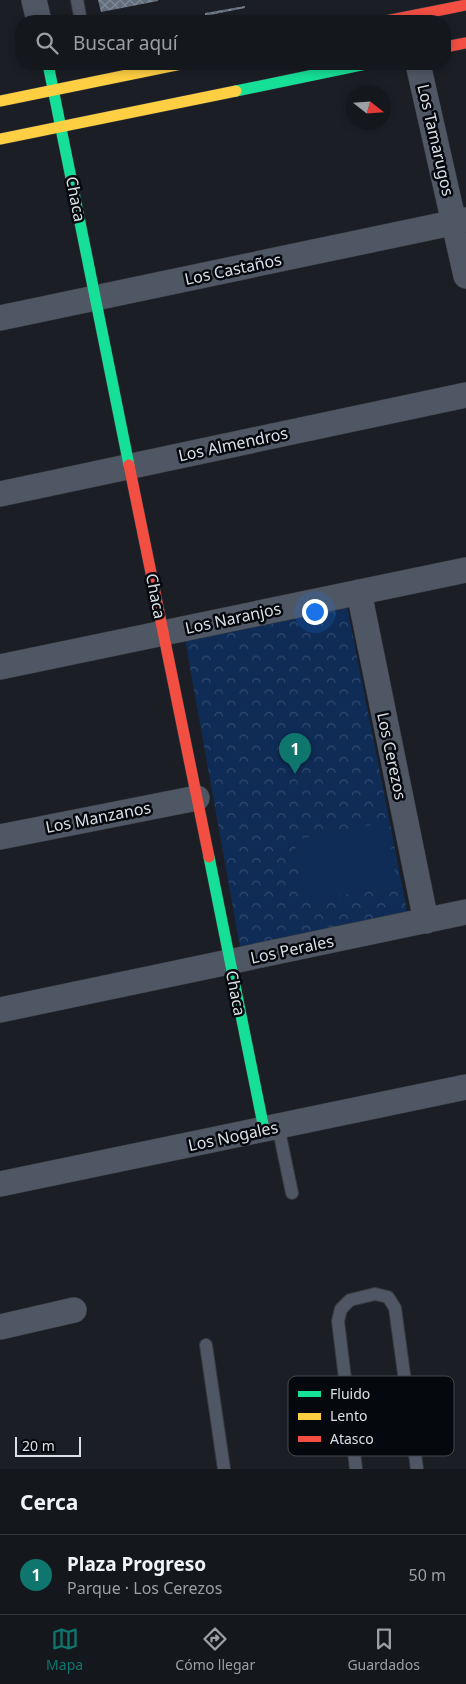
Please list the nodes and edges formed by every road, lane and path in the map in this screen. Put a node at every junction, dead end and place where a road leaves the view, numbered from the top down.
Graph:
1 (34, 0) edge
2 (77, 0) edge
3 (466, 5) edge
4 (38, 15) edge
5 (80, 15) edge
6 (400, 15) edge
7 (466, 43) edge
8 (451, 46) edge
9 (49, 70) edge
10 (151, 70) edge
11 (336, 70) edge
12 (420, 70) edge
13 (54, 90) junction
14 (0, 101) edge
15 (61, 126) junction
16 (0, 139) edge
17 (460, 221) edge
18 (466, 276) edge
19 (96, 298) junction
20 (0, 318) edge
21 (466, 395) edge
22 (130, 466) junction
23 (0, 494) edge
24 (466, 570) edge
25 (359, 592) junction
26 (164, 633) junction
27 (0, 667) edge
28 (197, 798) junction
29 (0, 837) edge
30 (466, 912) edge
31 (426, 921) junction
32 (230, 962) junction
33 (0, 1010) edge
34 (466, 1087) edge
35 (271, 1128) junction
36 (0, 1184) edge
37 (292, 1193) dead end
38 (74, 1310) dead end
39 (0, 1327) edge
40 (206, 1345) dead end
41 (345, 1376) edge
42 (404, 1376) edge
43 (354, 1456) edge
44 (415, 1456) edge
45 (224, 1469) edge
46 (356, 1469) edge
47 (417, 1469) edge

1 - 4 street
2 - 5 lane
3 - 6 street
7 - 8 street
9 - 13 street, Chaca
10 - 13 street
11 - 15 street
12 - 17 street, Los Tamarugos
13 - 14 street
13 - 15 street, Chaca
15 - 16 street
15 - 19 street, Chaca
17 - 18 street, Los Tamarugos
17 - 19 street, Los Castaños
19 - 20 street, Los Castaños
19 - 22 street, Chaca
21 - 22 street, Los Almendros
22 - 23 street, Los Almendros
22 - 26 street, Chaca
24 - 25 street, Los Naranjos
25 - 26 street, Los Naranjos
25 - 31 street, Los Cerezos
26 - 27 street, Los Naranjos
26 - 28 street, Chaca
28 - 29 street, Los Manzanos
28 - 32 street, Chaca
30 - 31 street, Los Perales
31 - 32 street, Los Perales
32 - 33 street, Los Perales
32 - 35 street, Chaca
34 - 35 street, Los Nogales
35 - 36 street, Los Nogales
35 - 37 lane
38 - 39 street
40 - 45 lane
41 - 42 lane
43 - 46 lane
44 - 47 lane

